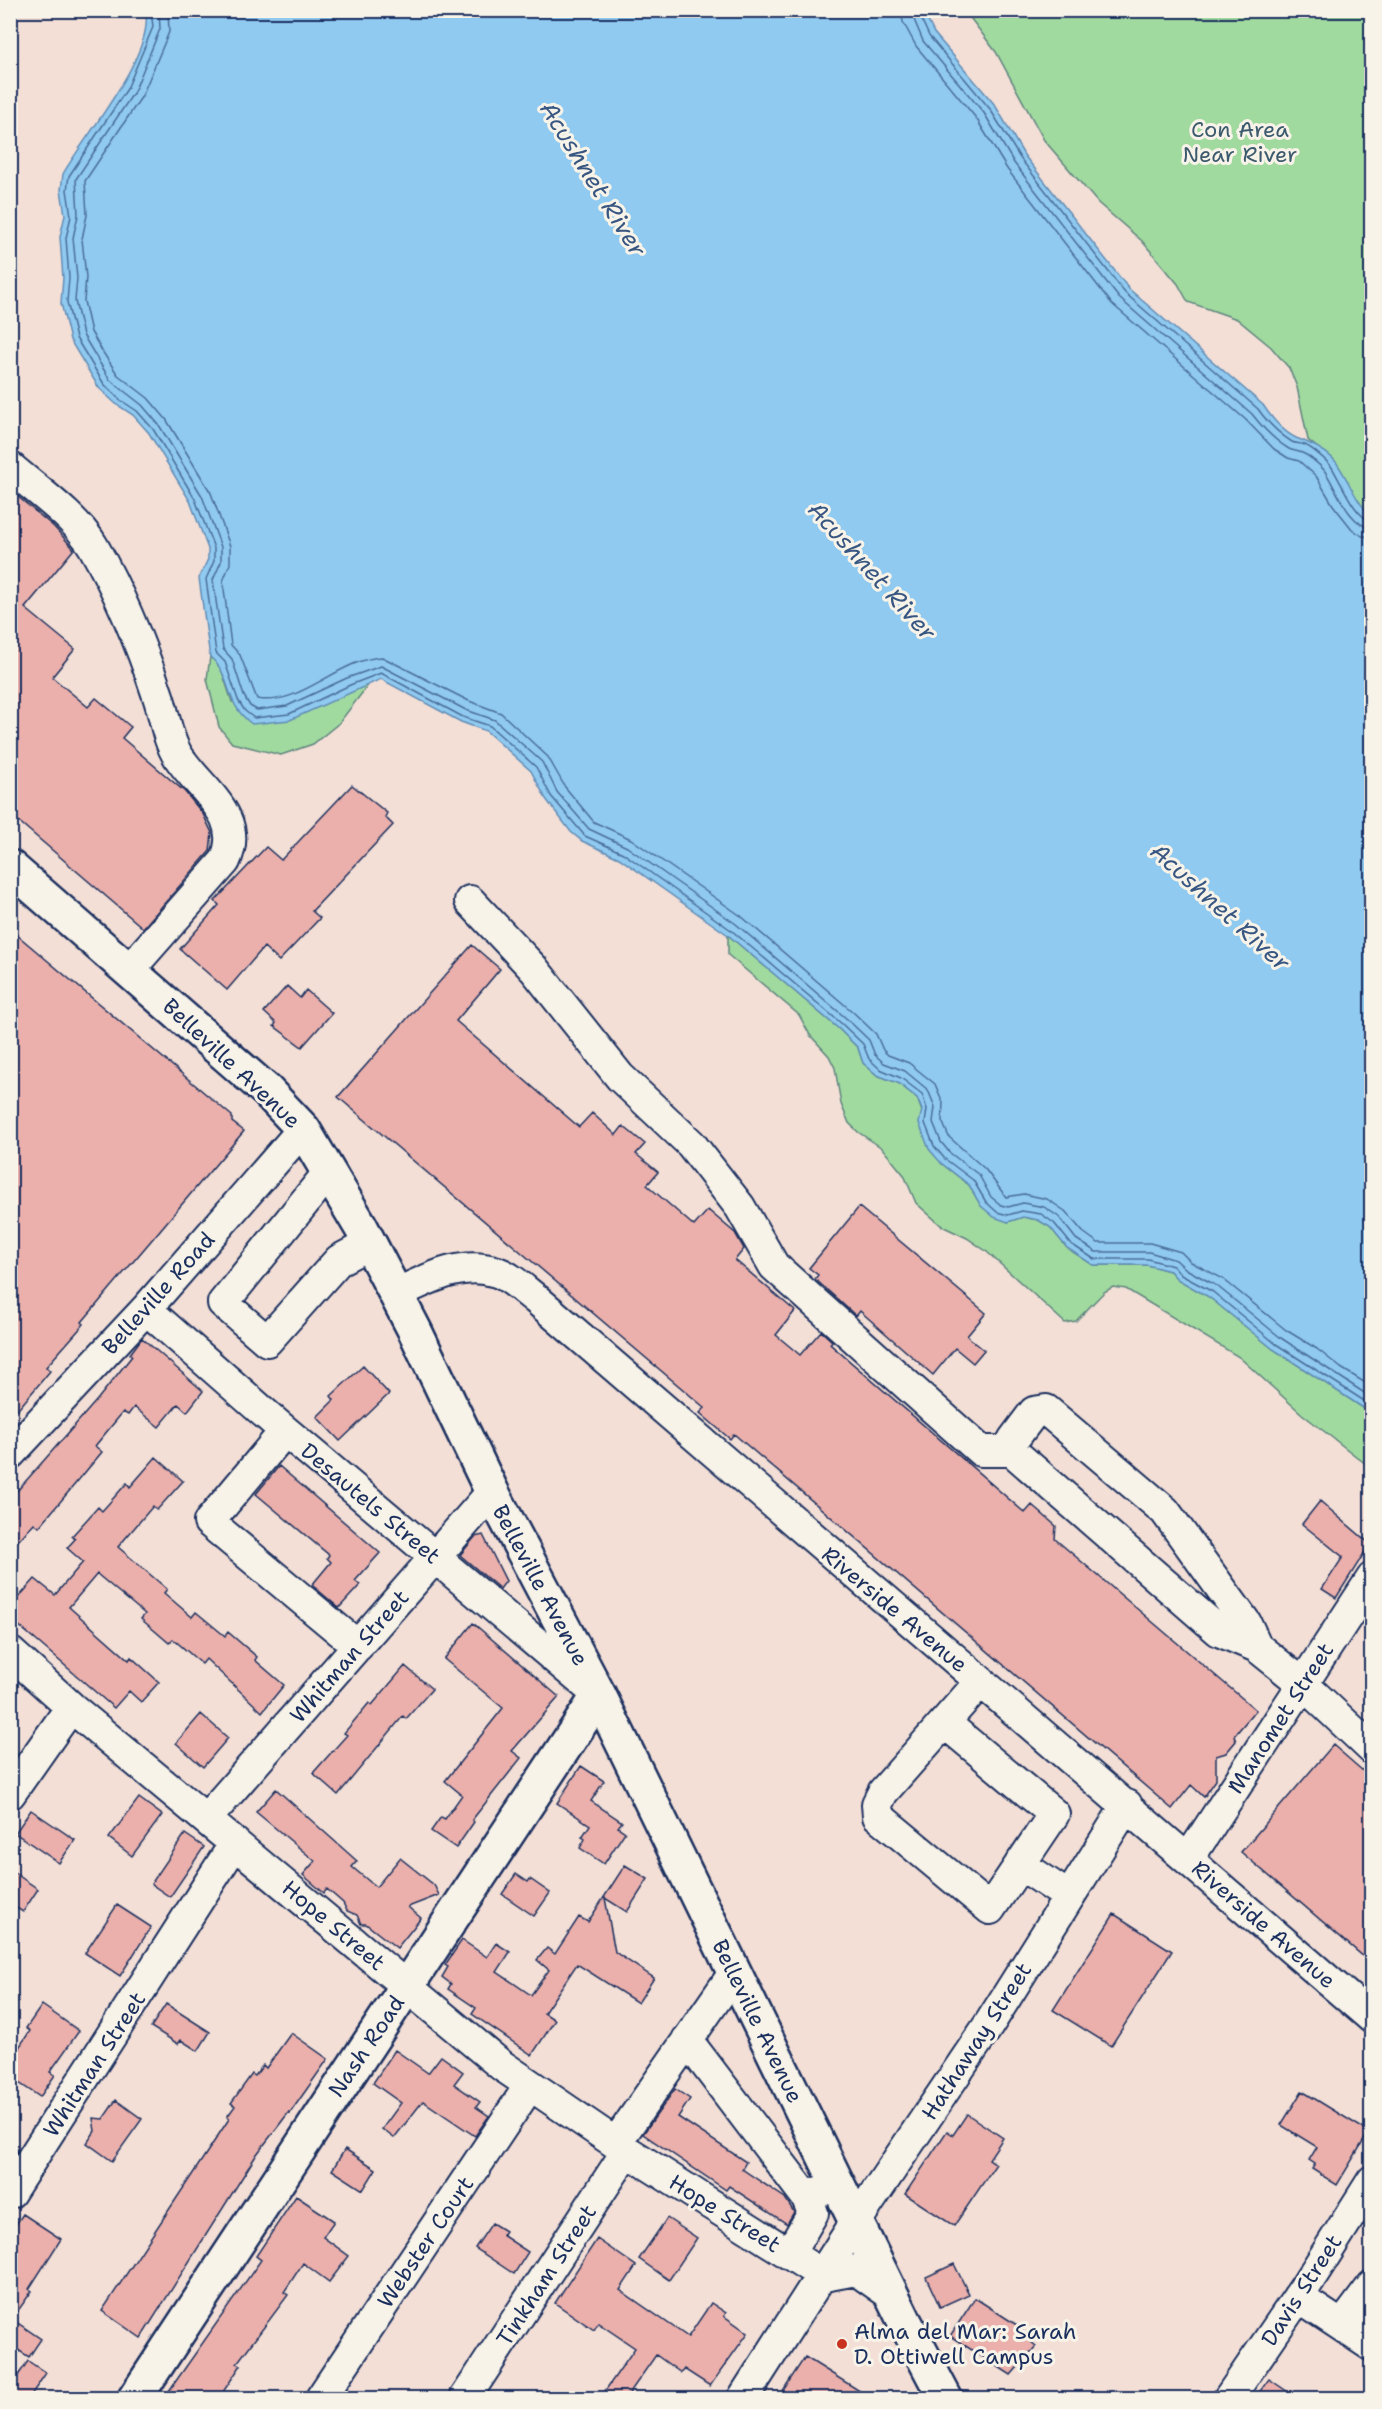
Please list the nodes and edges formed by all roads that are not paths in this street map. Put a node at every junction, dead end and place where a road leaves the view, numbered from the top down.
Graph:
1 (10, 467) edge
2 (10, 867) edge
3 (470, 901) dead end
4 (130, 969) junction
5 (303, 1129) junction
6 (329, 1172) junction
7 (369, 1244) junction
8 (396, 1294) junction
9 (146, 1309) junction
10 (285, 1431) junction
11 (1012, 1451) junction
12 (10, 1454) edge
13 (492, 1492) junction
14 (436, 1557) junction
15 (1371, 1578) edge
16 (358, 1646) junction
17 (1257, 1647) junction
18 (10, 1653) edge
19 (980, 1682) junction
20 (1302, 1684) junction
21 (598, 1695) junction
22 (71, 1707) junction
23 (945, 1723) junction
24 (1371, 1749) edge
25 (10, 1794) edge
26 (1126, 1805) junction
27 (206, 1819) junction
28 (235, 1843) junction
29 (1189, 1858) junction
30 (1020, 1864) junction
31 (1069, 1897) junction
32 (734, 1972) junction
33 (407, 1986) junction
34 (1371, 2018) edge
35 (687, 2040) junction
36 (530, 2085) junction
37 (622, 2147) junction
38 (1371, 2181) edge
39 (838, 2183) junction
40 (10, 2193) edge
41 (807, 2198) junction
42 (857, 2220) junction
43 (789, 2254) junction
44 (824, 2276) junction
45 (1371, 2286) edge
46 (893, 2296) junction
47 (1298, 2297) junction
48 (1342, 2326) junction
49 (1371, 2346) edge
50 (135, 2398) edge
51 (321, 2398) edge
52 (465, 2398) edge
53 (743, 2398) edge
54 (945, 2398) edge
55 (1229, 2398) edge

1 - 4 street
2 - 4 main road, Belleville Avenue
3 - 11 street
4 - 5 main road, Belleville Avenue
5 - 6 main road, Belleville Avenue
5 - 9 street, Belleville Road
6 - 7 main road, Belleville Avenue
6 - 7 street
7 - 8 main road, Belleville Avenue
8 - 13 main road, Belleville Avenue
8 - 19 street, Riverside Avenue
9 - 10 street, Desautels Street
9 - 12 street, Belleville Road
10 - 14 street, Desautels Street
10 - 16 street
11 - 17 street
11 - 17 street
13 - 14 street, Whitman Street
13 - 21 main road, Belleville Avenue
14 - 16 street, Whitman Street
14 - 21 street, Desautels Street
15 - 20 street, Manomet Street
16 - 27 street, Whitman Street
17 - 20 street
18 - 22 street, Hope Street
19 - 23 street
19 - 26 street, Riverside Avenue
20 - 24 street
20 - 29 street, Manomet Street
21 - 32 main road, Belleville Avenue
21 - 33 main road, Nash Road
22 - 25 street
22 - 27 street, Hope Street
23 - 30 street
23 - 30 street
26 - 29 street, Riverside Avenue
26 - 31 street, Hathaway Street
27 - 28 street, Hope Street
28 - 33 street, Hope Street
28 - 40 street, Whitman Street
29 - 34 street, Riverside Avenue
30 - 31 street
31 - 42 street, Hathaway Street
32 - 35 street, Tinkham Street
32 - 39 main road, Belleville Avenue
33 - 36 street, Hope Street
33 - 50 main road, Nash Road
35 - 37 street, Tinkham Street
35 - 41 street
36 - 37 street, Hope Street
36 - 51 street, Webster Court
37 - 43 street, Hope Street
37 - 52 street, Tinkham Street
38 - 47 street, Davis Street
39 - 41 street
39 - 42 main road, Belleville Avenue
41 - 43 street
42 - 44 street, Hathaway Street
42 - 46 main road, Belleville Avenue
43 - 44 street, Hope Street
44 - 46 street
44 - 53 street, Hathaway Street
45 - 48 street
46 - 54 main road, Belleville Avenue
47 - 48 street
47 - 55 street, Davis Street
48 - 49 street

